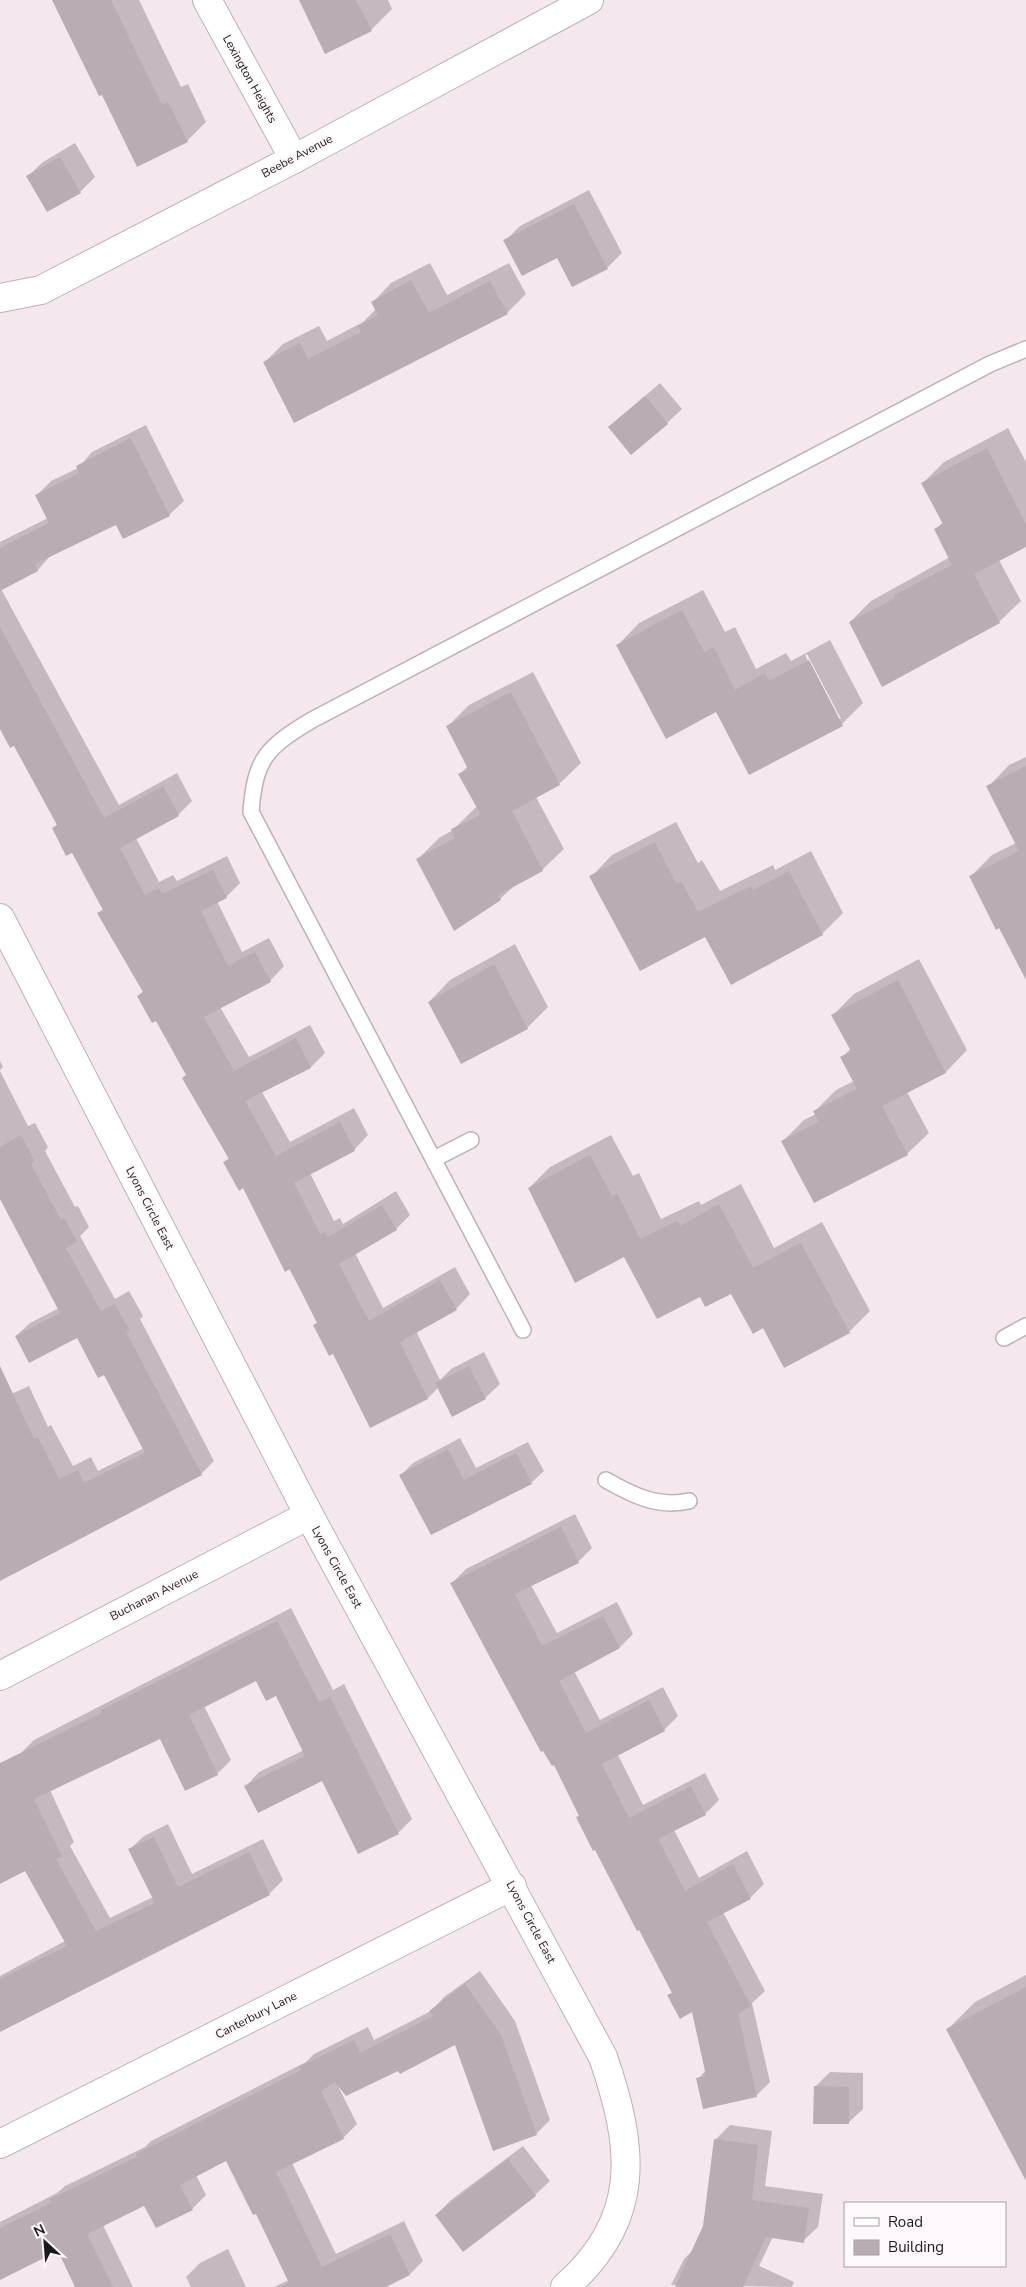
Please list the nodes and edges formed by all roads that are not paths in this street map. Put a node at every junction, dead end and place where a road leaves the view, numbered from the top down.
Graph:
1 (207, 0) edge
2 (589, 0) edge
3 (294, 159) junction
4 (0, 298) edge
5 (1026, 349) edge
6 (0, 918) edge
7 (471, 1140) dead end
8 (434, 1160) junction
9 (1026, 1326) edge
10 (523, 1330) dead end
11 (1004, 1338) dead end
12 (606, 1480) dead end
13 (689, 1501) dead end
14 (309, 1516) junction
15 (0, 1676) edge
16 (512, 1886) junction
17 (0, 2144) edge
18 (565, 2287) edge

1 - 3 street, Lexington Heights
2 - 3 street, Beebe Avenue
3 - 4 street, Beebe Avenue
5 - 8 lane
6 - 14 street, Lyons Circle East
7 - 8 lane
8 - 10 lane
9 - 11 lane
12 - 13 lane
14 - 15 street, Buchanan Avenue
14 - 16 street, Lyons Circle East
16 - 17 street, Canterbury Lane
16 - 18 street, Lyons Circle East

